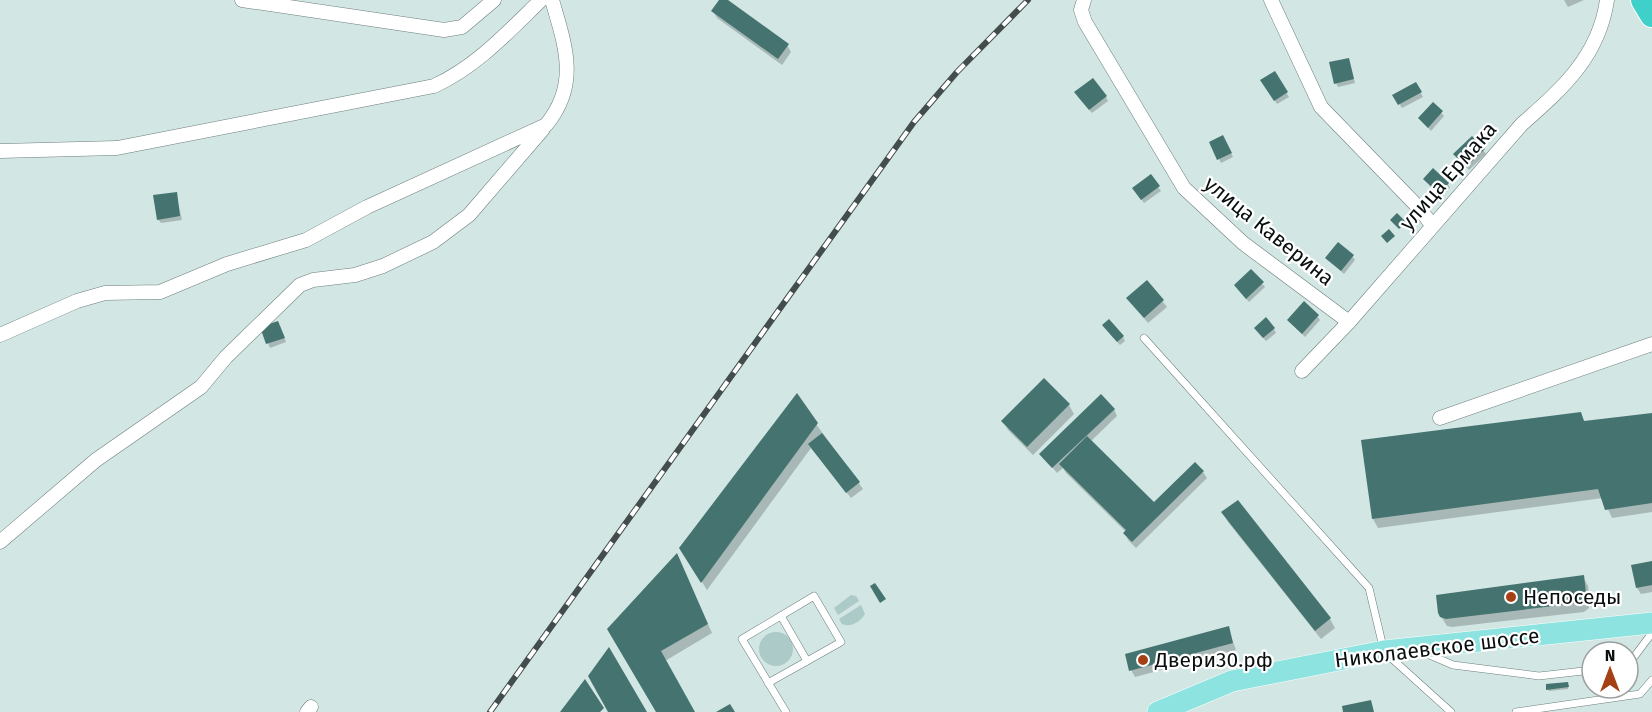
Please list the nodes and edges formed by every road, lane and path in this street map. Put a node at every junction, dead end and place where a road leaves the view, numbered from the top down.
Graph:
1 (242, 0) edge
2 (494, 0) edge
3 (541, 0) edge
4 (552, 0) edge
5 (1271, 0) edge
6 (1607, 0) edge
7 (1643, 0) edge
8 (1082, 5) edge
9 (1652, 15) edge
10 (546, 125) junction
11 (0, 151) edge
12 (1432, 225) junction
13 (1349, 322) junction
14 (0, 335) edge
15 (1144, 338) dead end
16 (1652, 344) edge
17 (1302, 371) dead end
18 (1440, 418) dead end
19 (0, 542) edge
20 (781, 616) junction
21 (1652, 623) edge
22 (1652, 633) edge
23 (1414, 649) junction
24 (1640, 649) edge
25 (1384, 651) junction
26 (807, 661) junction
27 (1580, 671) edge
28 (1652, 680) edge
29 (768, 683) junction
30 (786, 712) edge
31 (1158, 712) edge
32 (1451, 712) edge
33 (1516, 712) edge

1 - 2 street
3 - 11 street
4 - 10 street
5 - 12 street
6 - 12 street, улица Ермака
7 - 9 highway
8 - 13 street, улица Каверина
10 - 14 street
10 - 19 street
12 - 13 street, улица Ермака
13 - 17 street, улица Ермака
15 - 25 lane
16 - 18 street
20 - 26 lane
20 - 26 lane
20 - 29 lane
21 - 23 main road, Николаевское шоссе
22 - 24 lane
23 - 25 main road, Николаевское шоссе
23 - 27 lane
25 - 31 main road, Николаевское шоссе
25 - 32 lane
26 - 29 lane
28 - 33 lane
29 - 30 lane

